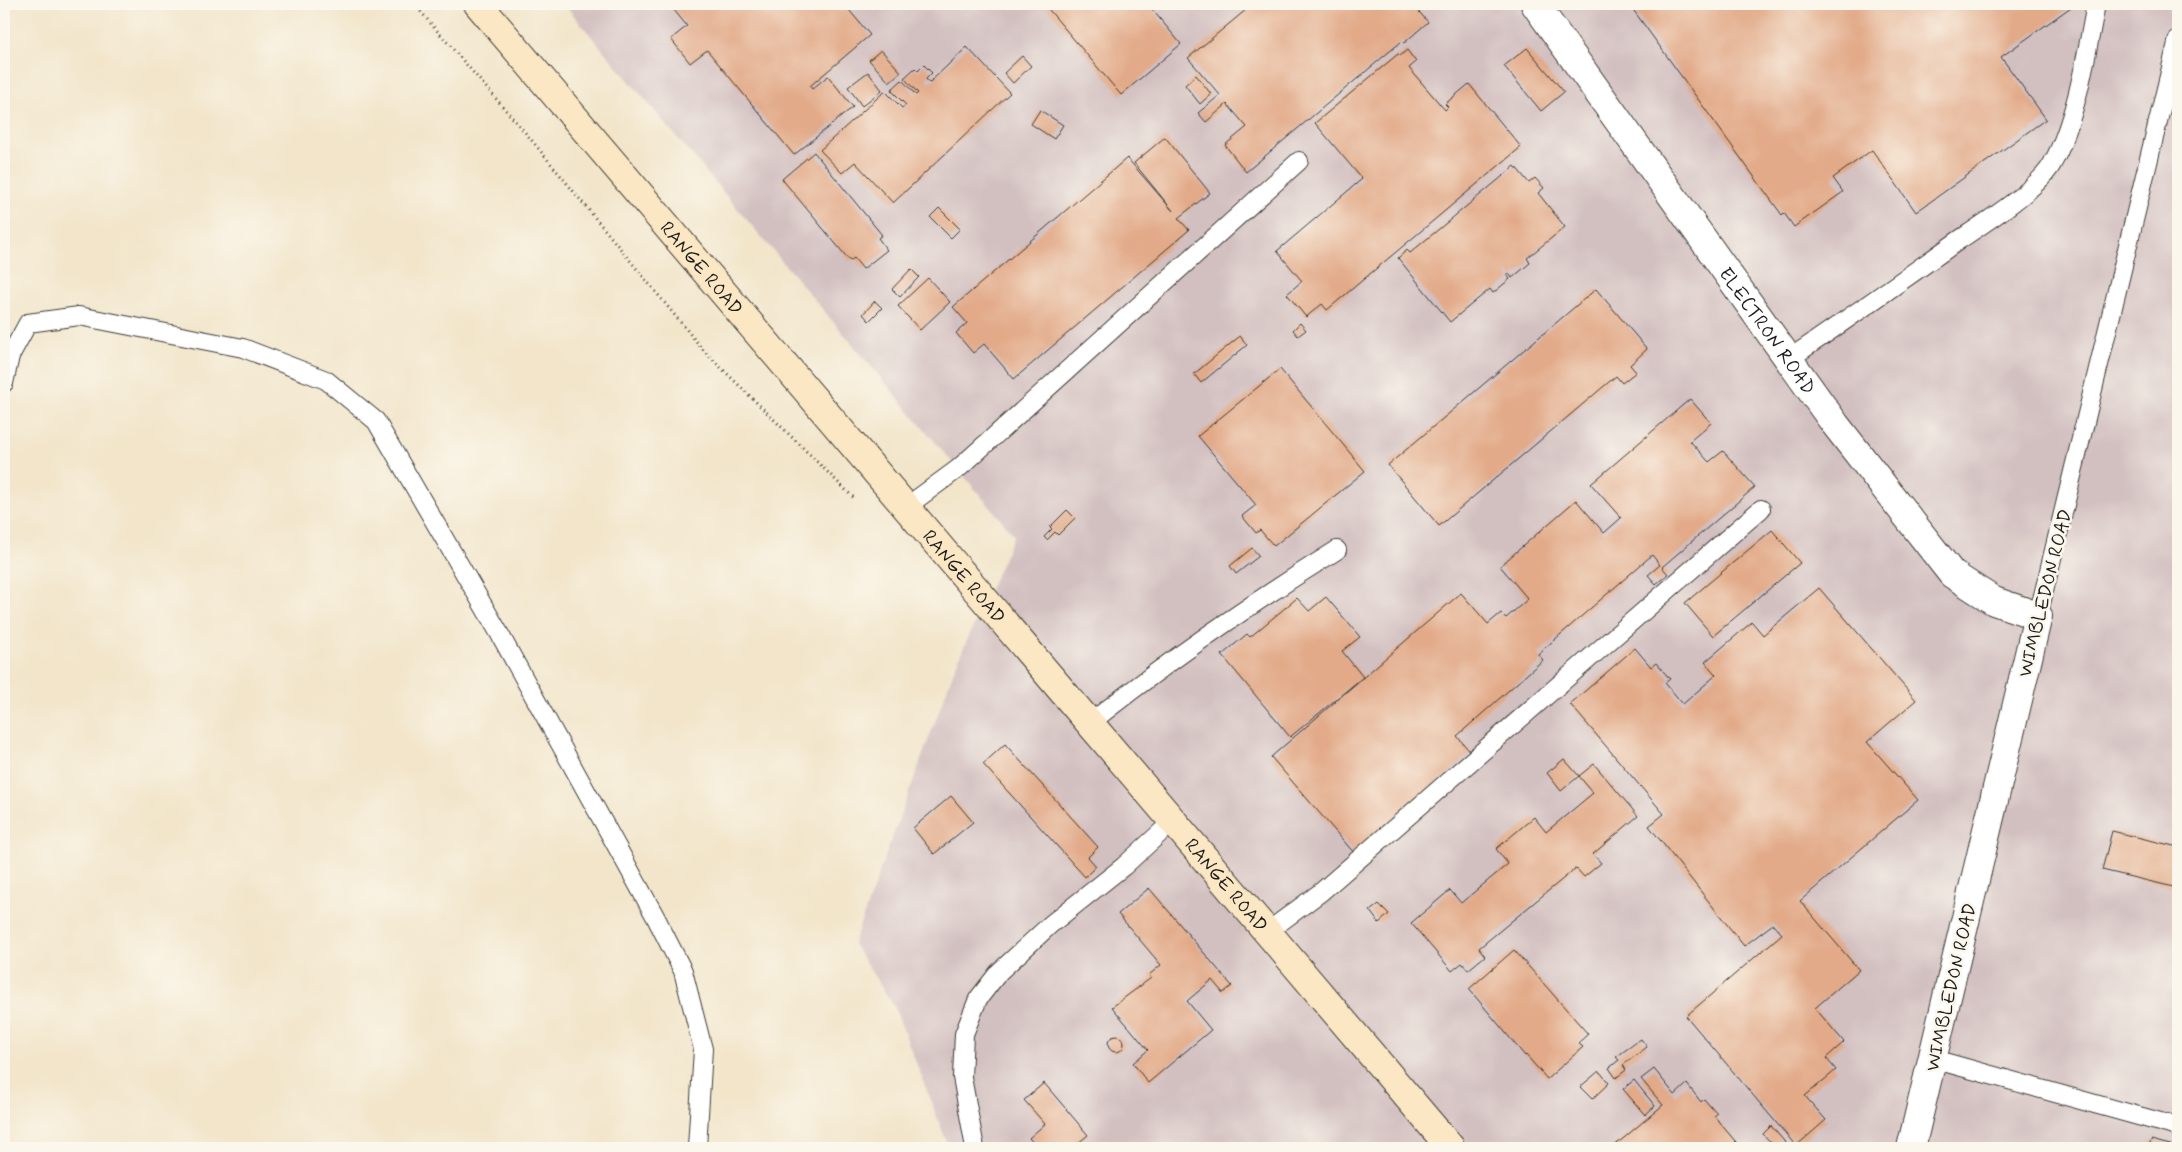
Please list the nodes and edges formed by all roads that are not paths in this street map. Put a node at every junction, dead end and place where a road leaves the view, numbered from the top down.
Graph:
1 (478, 4) edge
2 (1535, 4) edge
3 (2096, 4) edge
4 (2178, 39) edge
5 (1299, 161) dead end
6 (1789, 359) junction
7 (4, 383) edge
8 (906, 507) junction
9 (1761, 510) dead end
10 (1337, 550) dead end
11 (2038, 616) junction
12 (1090, 723) junction
13 (1173, 821) junction
14 (1267, 932) junction
15 (1932, 1059) junction
16 (2178, 1127) edge
17 (697, 1148) edge
18 (975, 1148) edge
19 (1451, 1148) edge
20 (1911, 1148) edge

1 - 8 main road, RANGE ROAD
2 - 6 street, ELECTRON ROAD
3 - 6 lane
4 - 11 lane, WIMBLEDON ROAD
5 - 8 lane
6 - 11 street, ELECTRON ROAD
7 - 17 lane
8 - 12 main road, RANGE ROAD
9 - 14 lane
10 - 12 lane
11 - 15 street, WIMBLEDON ROAD
12 - 13 main road, RANGE ROAD
13 - 14 main road, RANGE ROAD
13 - 18 lane
14 - 19 main road, RANGE ROAD
15 - 16 lane
15 - 20 street, WIMBLEDON ROAD

